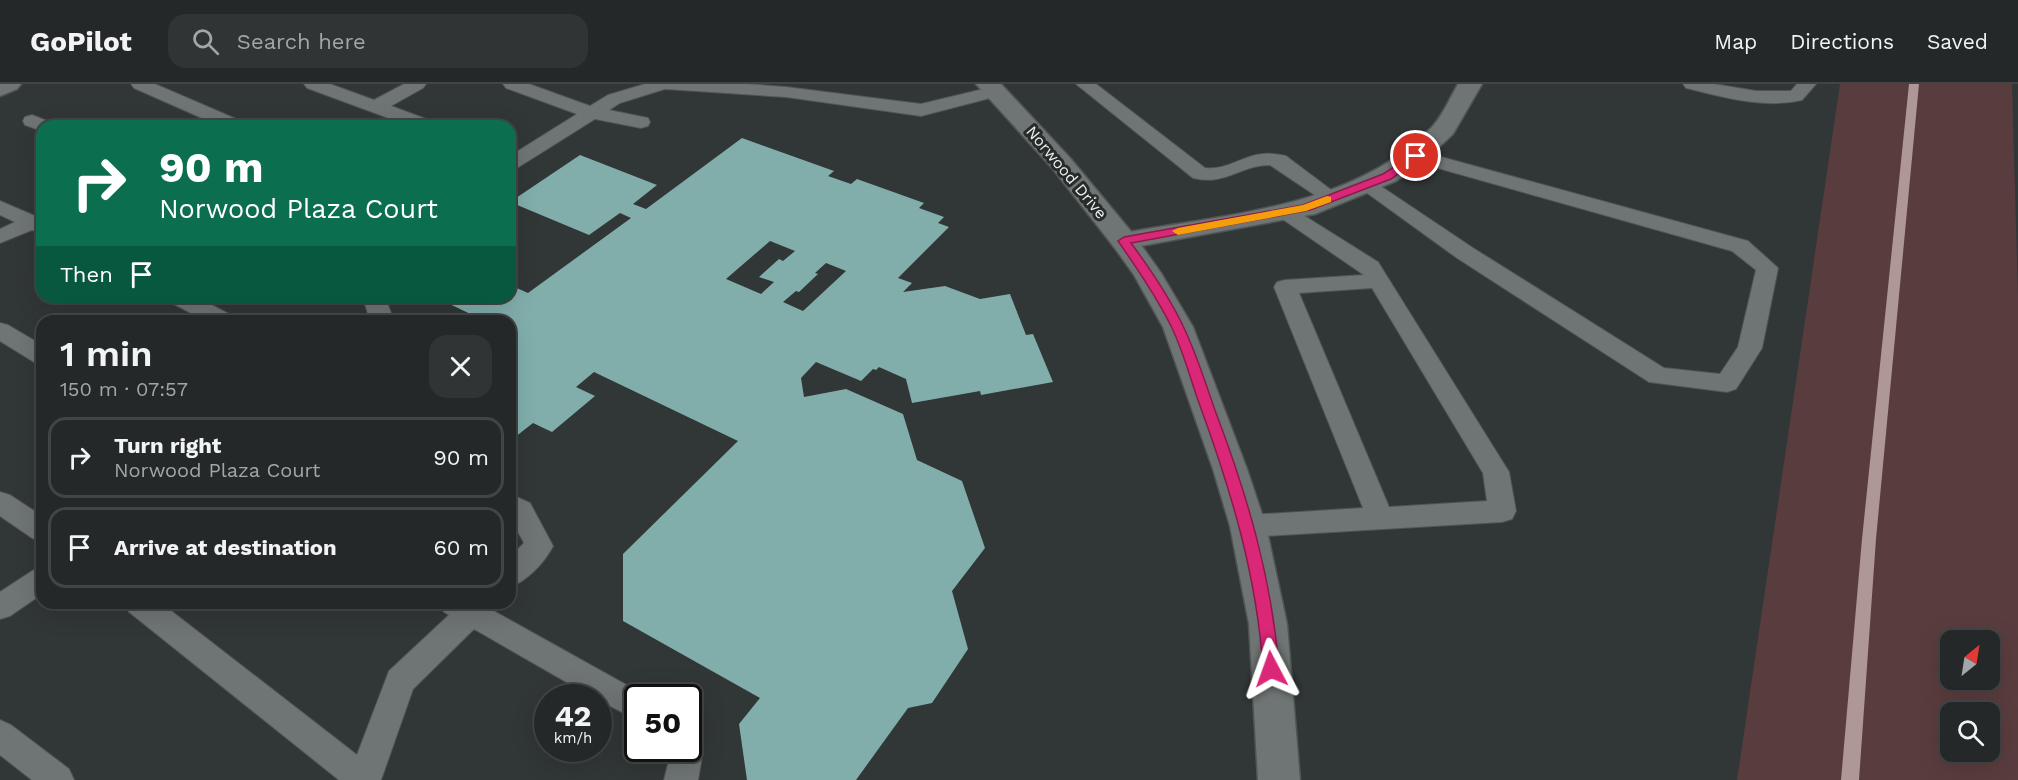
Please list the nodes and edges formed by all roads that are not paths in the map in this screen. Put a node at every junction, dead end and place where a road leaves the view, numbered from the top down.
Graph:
1 (9, 84) edge
2 (140, 84) edge
3 (313, 84) edge
4 (417, 84) edge
5 (512, 84) edge
6 (1085, 84) edge
7 (1470, 84) edge
8 (1692, 84) edge
9 (1807, 84) edge
10 (992, 88) edge
11 (0, 89) edge
12 (376, 107) junction
13 (592, 113) junction
14 (222, 120) edge
15 (411, 120) edge
16 (641, 122) dead end
17 (1416, 156) junction
18 (516, 158) edge
19 (1366, 185) junction
20 (1332, 198) junction
21 (0, 207) edge
22 (1285, 212) junction
23 (36, 225) edge
24 (36, 225) edge
25 (0, 237) edge
26 (1124, 241) junction
27 (1378, 281) junction
28 (190, 303) edge
29 (213, 315) edge
30 (0, 331) edge
31 (36, 352) edge
32 (0, 502) edge
33 (516, 508) edge
34 (1380, 517) junction
35 (36, 526) edge
36 (1248, 526) junction
37 (516, 569) edge
38 (36, 583) edge
39 (0, 608) edge
40 (147, 609) edge
41 (465, 609) edge
42 (473, 609) edge
43 (624, 698) edge
44 (0, 735) edge
45 (685, 762) edge
46 (57, 780) edge
47 (364, 780) edge
48 (681, 780) edge
49 (1279, 780) edge

1 - 11 main road
2 - 14 lane
3 - 12 lane
4 - 12 lane
5 - 13 lane
6 - 20 lane
7 - 17 main road
8 - 9 lane
10 - 13 lane
10 - 26 main road, Norwood Drive
12 - 15 lane
13 - 16 lane
13 - 18 lane
17 - 19 main road
17 - 19 lane
19 - 20 main road
20 - 22 main road
21 - 23 lane
22 - 26 main road
22 - 27 lane
24 - 25 lane
26 - 36 main road, Norwood Drive
27 - 34 lane
27 - 34 lane
28 - 29 lane
30 - 31 lane
32 - 35 lane
33 - 37 lane
34 - 36 lane
36 - 49 main road, Norwood Drive
38 - 39 lane
40 - 47 lane
41 - 47 lane
42 - 43 lane
44 - 46 lane
45 - 48 lane

